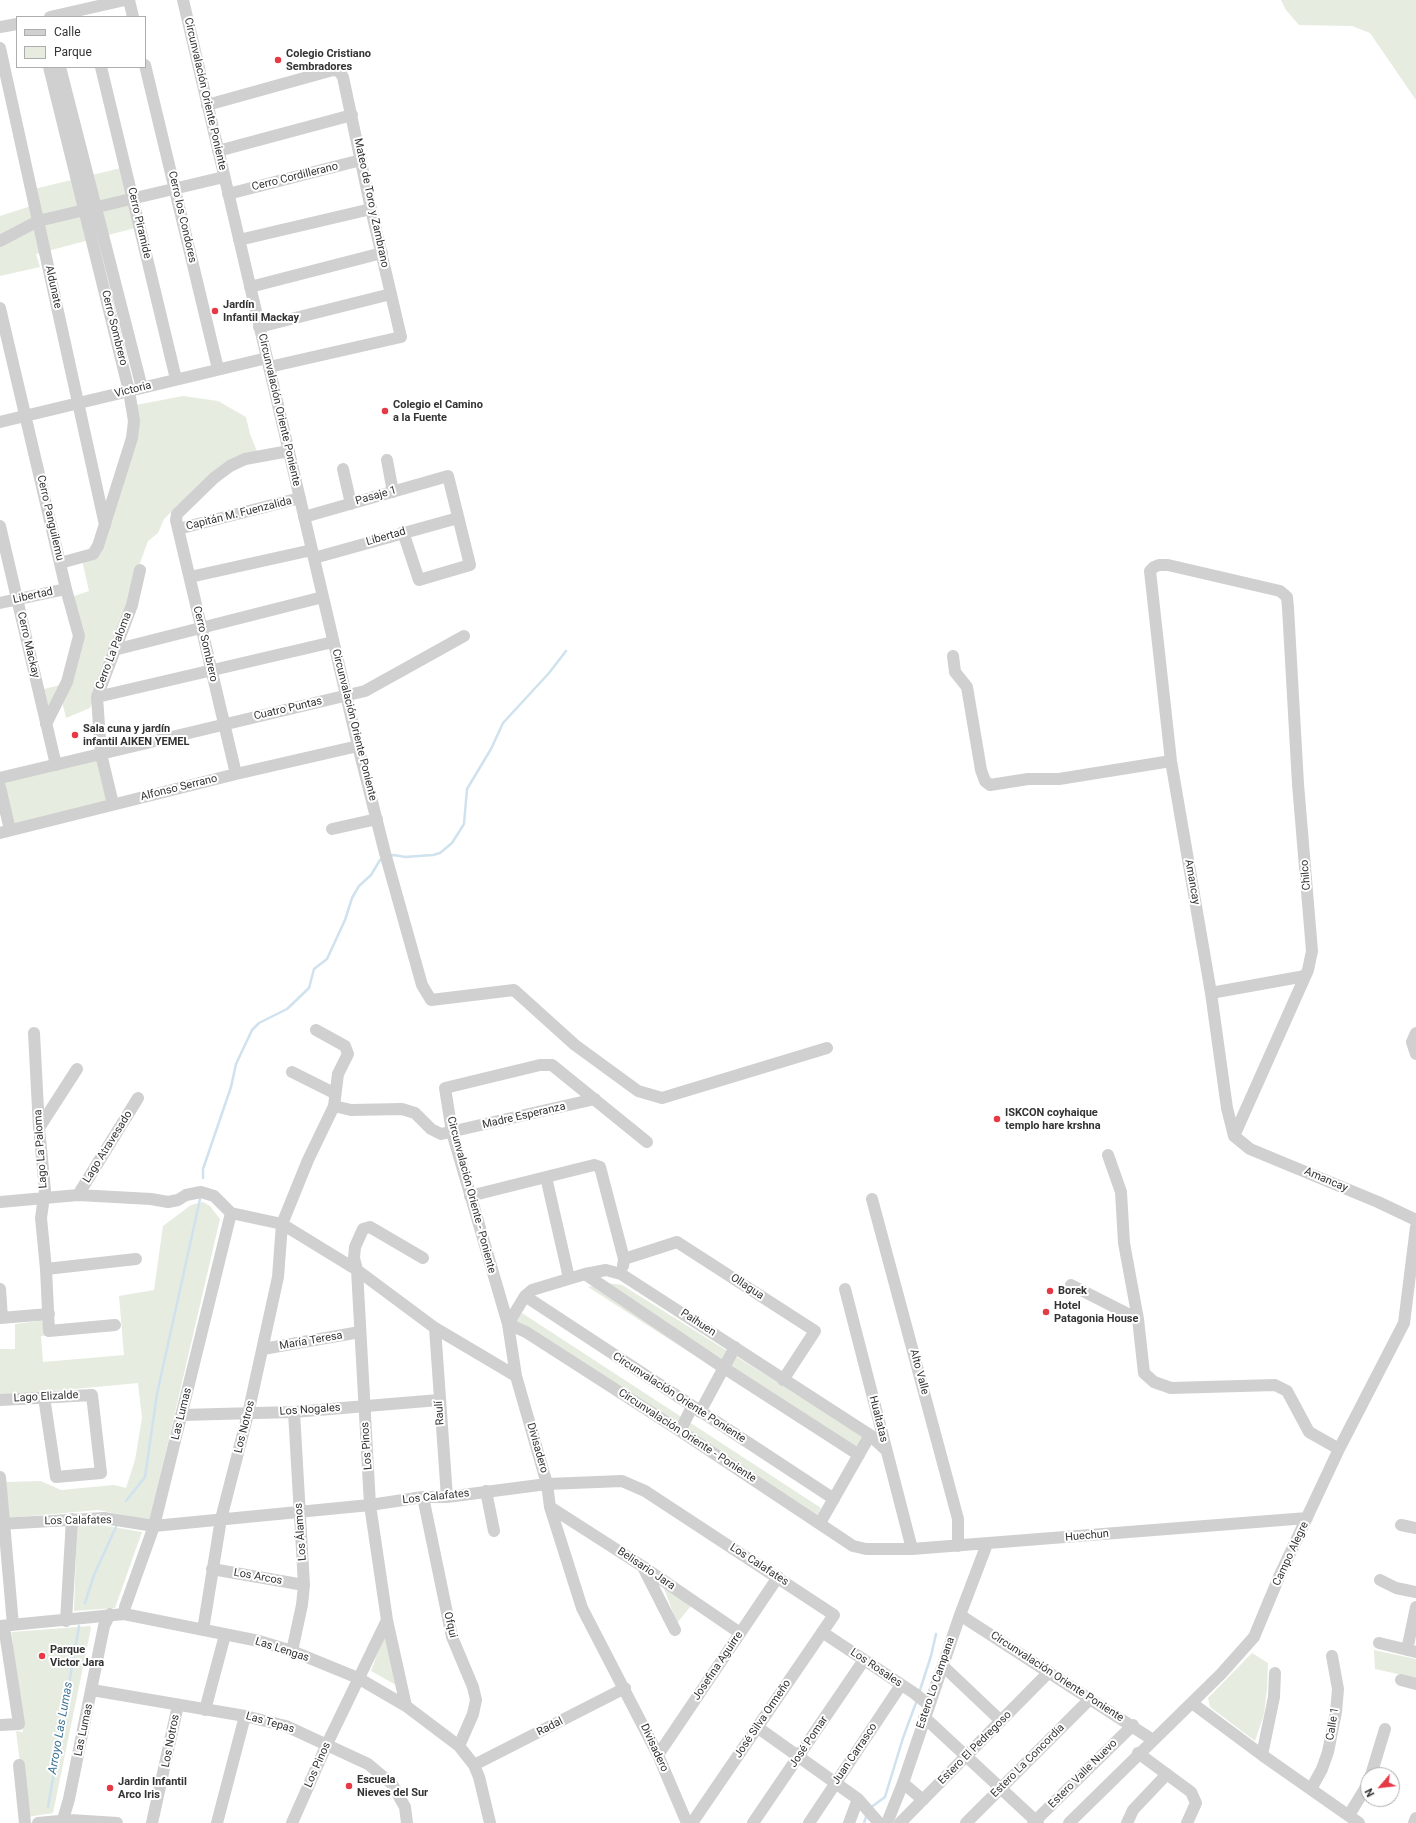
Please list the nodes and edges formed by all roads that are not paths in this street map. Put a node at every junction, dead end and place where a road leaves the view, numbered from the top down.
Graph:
1 (125, 0) edge
2 (129, 0) edge
3 (183, 0) edge
4 (88, 13) edge
5 (60, 16) edge
6 (133, 16) edge
7 (16, 24) edge
8 (0, 27) edge
9 (0, 48) edge
10 (50, 68) edge
11 (60, 68) edge
12 (101, 68) edge
13 (146, 68) edge
14 (207, 105) junction
15 (352, 115) junction
16 (218, 151) junction
17 (361, 160) junction
18 (224, 177) junction
19 (175, 189) junction
20 (228, 194) junction
21 (133, 199) junction
22 (371, 209) junction
23 (90, 210) junction
24 (38, 221) junction
25 (239, 240) junction
26 (0, 241) edge
27 (382, 254) junction
28 (250, 287) junction
29 (391, 294) junction
30 (0, 308) edge
31 (259, 327) junction
32 (402, 337) joint
33 (268, 362) junction
34 (218, 369) junction
35 (176, 379) junction
36 (142, 388) junction
37 (130, 391) junction
38 (78, 403) junction
39 (26, 416) junction
40 (0, 422) edge
41 (289, 451) junction
42 (387, 460) dead end
43 (343, 469) dead end
44 (393, 492) junction
45 (300, 498) junction
46 (350, 504) junction
47 (304, 516) junction
48 (458, 518) junction
49 (0, 526) edge
50 (105, 527) junction
51 (178, 529) junction
52 (403, 532) junction
53 (313, 554) junction
54 (60, 562) junction
55 (140, 570) dead end
56 (190, 577) junction
57 (66, 589) junction
58 (323, 597) junction
59 (1287, 598) joint
60 (17, 600) junction
61 (0, 603) edge
62 (201, 627) junction
63 (464, 636) dead end
64 (333, 642) junction
65 (114, 650) junction
66 (953, 656) dead end
67 (211, 670) junction
68 (346, 695) junction
69 (97, 697) junction
70 (46, 724) junction
71 (224, 724) junction
72 (358, 746) junction
73 (101, 754) junction
74 (1171, 761) junction
75 (56, 765) junction
76 (236, 774) junction
77 (0, 778) edge
78 (0, 787) edge
79 (113, 804) junction
80 (377, 819) junction
81 (332, 829) dead end
82 (5, 831) edge
83 (1305, 976) junction
84 (1211, 993) junction
85 (316, 1030) dead end
86 (34, 1033) dead end
87 (1416, 1033) edge
88 (827, 1048) dead end
89 (1416, 1054) edge
90 (77, 1069) dead end
91 (292, 1072) dead end
92 (334, 1093) junction
93 (138, 1098) dead end
94 (595, 1100) junction
95 (334, 1106) junction
96 (39, 1128) junction
97 (452, 1132) junction
98 (1234, 1136) junction
99 (647, 1142) dead end
100 (1108, 1155) dead end
101 (546, 1177) junction
102 (78, 1195) junction
103 (470, 1196) junction
104 (43, 1198) junction
105 (872, 1199) dead end
106 (0, 1202) edge
107 (231, 1213) junction
108 (1416, 1220) edge
109 (282, 1224) junction
110 (1416, 1228) edge
111 (423, 1258) dead end
112 (136, 1259) dead end
113 (624, 1259) junction
114 (46, 1269) junction
115 (357, 1270) junction
116 (586, 1274) junction
117 (622, 1274) junction
118 (569, 1278) junction
119 (1071, 1285) dead end
120 (0, 1289) edge
121 (845, 1289) dead end
122 (525, 1296) junction
123 (49, 1314) junction
124 (1, 1318) edge
125 (1138, 1319) junction
126 (508, 1324) junction
127 (115, 1326) dead end
128 (435, 1328) junction
129 (360, 1332) junction
130 (735, 1347) junction
131 (263, 1349) junction
132 (724, 1368) junction
133 (516, 1376) junction
134 (783, 1380) junction
135 (44, 1397) junction
136 (0, 1400) edge
137 (439, 1400) junction
138 (364, 1406) junction
139 (696, 1410) junction
140 (294, 1412) junction
141 (248, 1414) junction
142 (182, 1415) junction
143 (680, 1431) junction
144 (870, 1435) junction
145 (1338, 1449) junction
146 (886, 1450) junction
147 (859, 1455) junction
148 (0, 1476) edge
149 (547, 1484) junction
150 (486, 1491) junction
151 (447, 1497) junction
152 (423, 1498) junction
153 (834, 1499) junction
154 (370, 1505) junction
155 (550, 1507) junction
156 (299, 1512) junction
157 (1307, 1518) junction
158 (72, 1519) junction
159 (221, 1519) junction
160 (820, 1523) junction
161 (2, 1524) edge
162 (1402, 1525) dead end
163 (154, 1526) junction
164 (1416, 1528) edge
165 (494, 1531) dead end
166 (987, 1544) junction
167 (958, 1546) junction
168 (866, 1549) joint
169 (912, 1549) junction
170 (642, 1566) junction
171 (212, 1569) junction
172 (778, 1577) junction
173 (1380, 1580) dead end
174 (304, 1585) junction
175 (1416, 1592) edge
176 (1416, 1606) edge
177 (110, 1614) junction
178 (124, 1614) junction
179 (834, 1615) joint
180 (960, 1615) junction
181 (66, 1620) junction
182 (387, 1620) junction
183 (6, 1626) edge
184 (203, 1630) junction
185 (675, 1630) dead end
186 (822, 1632) junction
187 (740, 1633) junction
188 (225, 1635) junction
189 (1379, 1643) dead end
190 (292, 1651) junction
191 (1411, 1651) edge
192 (1332, 1656) dead end
193 (864, 1660) junction
194 (943, 1666) junction
195 (1049, 1672) junction
196 (1275, 1673) dead end
197 (358, 1678) junction
198 (1401, 1680) dead end
199 (1416, 1684) edge
200 (901, 1685) junction
201 (625, 1688) junction
202 (92, 1690) junction
203 (1090, 1699) junction
204 (1192, 1703) junction
205 (178, 1705) junction
206 (406, 1706) junction
207 (926, 1708) junction
208 (206, 1710) junction
209 (245, 1716) junction
210 (1001, 1720) junction
211 (1132, 1725) junction
212 (0, 1726) edge
213 (757, 1727) junction
214 (1385, 1729) dead end
215 (1154, 1740) junction
216 (327, 1744) junction
217 (459, 1746) junction
218 (1138, 1753) junction
219 (658, 1755) junction
220 (1262, 1755) junction
221 (799, 1756) junction
222 (967, 1756) junction
223 (19, 1765) dead end
224 (474, 1765) junction
225 (1373, 1767) edge
226 (1167, 1774) junction
227 (836, 1782) junction
228 (903, 1783) junction
229 (1001, 1788) junction
230 (1311, 1789) junction
231 (1360, 1796) edge
232 (923, 1800) junction
233 (861, 1802) junction
234 (1348, 1815) junction
235 (1416, 1818) edge
236 (876, 1819) edge
237 (66, 1822) edge
238 (1036, 1822) edge
239 (25, 1823) edge
240 (38, 1823) edge
241 (117, 1823) edge
242 (152, 1823) edge
243 (217, 1823) edge
244 (292, 1823) edge
245 (408, 1823) edge
246 (490, 1823) edge
247 (687, 1823) edge
248 (692, 1823) edge
249 (753, 1823) edge
250 (809, 1823) edge
251 (849, 1823) edge
252 (887, 1823) edge
253 (900, 1823) edge
254 (966, 1823) edge
255 (1069, 1823) edge
256 (1127, 1823) edge
257 (1187, 1823) edge
258 (1359, 1823) edge
259 (1414, 1823) edge

1 - 4 street
2 - 6 street
3 - 14 street, Circunvalación Oriente Poniente
4 - 5 street
7 - 8 street
9 - 24 street, Aldunate
10 - 23 street, Cerro Sombrero
11 - 23 street, Cerro Sombrero
12 - 21 street, Cerro Piramide
13 - 19 street, Cerro los Condores
14 - 15 street, Mateo de Toro y Zambrano
14 - 16 street, Circunvalación Oriente Poniente
15 - 16 street
15 - 17 street, Mateo de Toro y Zambrano
16 - 18 street, Circunvalación Oriente Poniente
17 - 20 street, Cerro Cordillerano
17 - 22 street, Mateo de Toro y Zambrano
18 - 19 street
18 - 20 street, Circunvalación Oriente Poniente
19 - 21 street
19 - 34 street, Cerro los Condores
20 - 25 street, Circunvalación Oriente Poniente
21 - 23 street
21 - 35 street, Cerro Piramide
22 - 25 street
22 - 27 street, Mateo de Toro y Zambrano
23 - 24 street
23 - 36 street, Cerro Sombrero
23 - 37 street, Cerro Sombrero
24 - 26 street
24 - 38 street, Aldunate
25 - 28 street, Circunvalación Oriente Poniente
27 - 28 street
27 - 29 street, Mateo de Toro y Zambrano
28 - 31 street, Circunvalación Oriente Poniente
29 - 31 street
29 - 32 street, Mateo de Toro y Zambrano
30 - 39 street, Cerro Panguilemu
31 - 33 street, Circunvalación Oriente Poniente
32 - 33 street, Victoria
33 - 34 street, Victoria
33 - 41 street, Circunvalación Oriente Poniente
34 - 35 street, Victoria
35 - 36 street, Victoria
36 - 37 street, Victoria
37 - 38 street, Victoria
37 - 50 street, Cerro Sombrero
38 - 39 street, Victoria
38 - 50 street, Aldunate
39 - 40 street, Victoria
39 - 54 street, Cerro Panguilemu
41 - 45 street, Circunvalación Oriente Poniente
41 - 51 street, Cerro Sombrero
42 - 44 street
43 - 46 street
44 - 46 street, Pasaje 1
44 - 48 street, Pasaje 1
45 - 47 street, Circunvalación Oriente Poniente
45 - 51 street, Capitán M. Fuenzalida
46 - 47 street, Pasaje 1
47 - 53 street, Circunvalación Oriente Poniente
48 - 52 street, Libertad
48 - 52 street
49 - 60 street, Cerro Mackay
50 - 54 street, Cerro Sombrero
51 - 56 street, Cerro Sombrero
52 - 53 street, Libertad
53 - 56 street, Libertad
53 - 58 street, Circunvalación Oriente Poniente
54 - 57 street, Cerro Panguilemu
55 - 65 street, Cerro La Paloma
56 - 62 street, Cerro Sombrero
57 - 60 street, Libertad
57 - 70 street, Cerro Panguilemu
58 - 62 street
58 - 64 street, Circunvalación Oriente Poniente
59 - 74 street, Amancay
59 - 83 street, Chilco
60 - 61 street, Libertad
60 - 70 street, Cerro Mackay
62 - 65 street
62 - 67 street, Cerro Sombrero
63 - 68 street, Cuatro Puntas
64 - 67 street
64 - 68 street, Circunvalación Oriente Poniente
65 - 69 street, Cerro La Paloma
66 - 74 street
67 - 69 street
67 - 71 street, Cerro Sombrero
68 - 71 street, Cuatro Puntas
68 - 72 street, Circunvalación Oriente Poniente
69 - 73 street, Cerro La Paloma
70 - 75 street, Cerro Mackay
71 - 73 street, Cuatro Puntas
71 - 76 street, Cerro Sombrero
72 - 76 street, Alfonso Serrano
72 - 80 street, Circunvalación Oriente Poniente
73 - 75 street, Cuatro Puntas
73 - 79 street, Cerro La Paloma
74 - 84 street, Amancay
75 - 77 street, Cuatro Puntas
76 - 79 street, Alfonso Serrano
78 - 82 street
79 - 82 street, Alfonso Serrano
80 - 81 street
80 - 88 street, Circunvalación Oriente Poniente
83 - 84 street
83 - 98 street, Chilco
84 - 98 street, Amancay
85 - 92 street
86 - 96 street, Lago La Paloma
87 - 89 street
90 - 96 street
91 - 92 street
92 - 95 street
93 - 102 street, Lago Atravesado
94 - 97 street, Madre Esperanza
94 - 97 street, Circunvalación Oriente - Poniente
94 - 99 street
95 - 97 street, Madre Esperanza
95 - 109 street, Los Notros
96 - 104 street, Lago La Paloma
97 - 103 street, Circunvalación Oriente - Poniente
98 - 108 street, Amancay
100 - 125 street
101 - 103 street
101 - 113 street
101 - 118 street
102 - 104 street
102 - 107 street
103 - 126 street, Circunvalación Oriente - Poniente
104 - 106 street
104 - 114 street, Lago La Paloma
105 - 167 street, Alto Valle
107 - 109 street
107 - 142 street, Las Lumas
109 - 115 street
109 - 131 street, Los Notros
110 - 145 street, Campo Alegre
111 - 115 street, Los Pinos
112 - 114 street
113 - 117 street
113 - 134 street, Ollagua
114 - 123 street, Lago La Paloma
115 - 128 street
115 - 129 street, Los Pinos
116 - 117 street, Paihuen
116 - 118 street, Paihuen
116 - 132 street
117 - 130 street, Paihuen
118 - 122 street, Paihuen
119 - 125 street
120 - 124 street
121 - 146 street, Hualtatas
122 - 126 street
122 - 139 street, Circunvalación Oriente Poniente
123 - 124 street
123 - 127 street, Lago La Paloma
125 - 145 street
126 - 133 street, Circunvalación Oriente - Poniente
126 - 143 street, Circunvalación Oriente - Poniente
128 - 133 street
128 - 137 street, Raulí
129 - 131 street, María Teresa
129 - 138 street, Los Pinos
130 - 132 street
130 - 134 street, Paihuen
131 - 141 street, Los Notros
132 - 139 street
132 - 147 street
133 - 149 street, Divisadero
134 - 144 street, Paihuen
135 - 135 street, Lago Elizalde
135 - 136 street, Lago Elizalde
137 - 138 street, Los Nogales
137 - 151 street, Raulí
138 - 140 street, Los Nogales
138 - 154 street, Los Pinos
139 - 143 street
139 - 153 street, Circunvalación Oriente Poniente
140 - 141 street, Los Nogales
140 - 156 street, Los Álamos
141 - 142 street, Los Nogales
141 - 159 street, Los Notros
142 - 163 street, Las Lumas
143 - 160 street, Circunvalación Oriente - Poniente
144 - 146 street, Paihuen
144 - 147 street
145 - 157 street, Campo Alegre
146 - 169 street, Hualtatas
147 - 153 street
148 - 161 street
149 - 150 street, Los Calafates
149 - 155 street, Divisadero
149 - 172 street, Los Calafates
150 - 151 street, Los Calafates
150 - 165 street
151 - 152 street, Los Calafates
152 - 154 street, Los Calafates
152 - 217 street, Ofqui
153 - 160 street
154 - 156 street, Los Calafates
154 - 182 street, Los Pinos
155 - 170 street, Belisario Jara
155 - 201 street, Divisadero
156 - 159 street, Los Calafates
156 - 174 street, Los Álamos
157 - 166 street, Huechun
157 - 204 street, Campo Alegre
158 - 161 street, Los Calafates
158 - 163 street, Los Calafates
158 - 181 street
159 - 163 street, Los Calafates
159 - 171 street, Los Notros
160 - 168 street, Circunvalación Oriente - Poniente
161 - 183 street
162 - 164 street
163 - 178 street, Las Lumas
166 - 167 street, Huechun
166 - 180 street, Estero Lo Campana
167 - 169 street, Huechun
168 - 169 street, Huechun
170 - 185 street
170 - 187 street, Belisario Jara
171 - 174 street, Los Arcos
171 - 184 street, Los Notros
172 - 179 street, Los Calafates
172 - 187 street, Josefina Aguirre
173 - 175 street
174 - 190 street, Los Álamos
176 - 191 street
177 - 178 street, Las Lengas
177 - 181 street, Las Lengas
177 - 202 street, Las Lumas
178 - 184 street, Las Lengas
179 - 186 street, José Silva Ormeño
180 - 194 street, Estero Lo Campana
180 - 195 street, Circunvalación Oriente Poniente
181 - 183 street, Las Lengas
182 - 197 street, Los Pinos
182 - 206 street, Los Pinos
183 - 212 street
184 - 188 street, Las Lengas
186 - 193 street, Los Rosales
186 - 213 street, José Silva Ormeño
187 - 219 street, Josefina Aguirre
188 - 190 street, Las Lengas
188 - 208 street
189 - 191 street
190 - 197 street, Las Lengas
192 - 230 street, Calle 1
193 - 200 street, Los Rosales
193 - 221 street, José Pomar
194 - 207 street, Estero Lo Campana
194 - 210 street
195 - 203 street, Circunvalación Oriente Poniente
195 - 210 street, Estero El Pedregoso
196 - 220 street
197 - 206 street, Las Lengas
197 - 216 street, Los Pinos
198 - 199 street
200 - 207 street, Los Rosales
200 - 227 street, Juan Carrasco
201 - 219 street, Divisadero
201 - 224 street, Radal
202 - 205 street, Las Tepas
202 - 237 street, Las Lumas
203 - 211 street, Circunvalación Oriente Poniente
203 - 229 street, Estero La Concordia
204 - 215 street, Campo Alegre
204 - 220 street
205 - 208 street, Las Tepas
205 - 242 street, Los Notros
206 - 217 street, Las Lengas
207 - 222 street, Los Rosales
207 - 228 street, Estero Lo Campana
208 - 209 street, Las Tepas
209 - 216 street, Las Tepas
209 - 243 street
210 - 222 street, Estero El Pedregoso
211 - 215 street, Circunvalación Oriente Poniente
211 - 238 street, Estero Valle Nuevo
213 - 221 street
213 - 248 street, José Silva Ormeño
214 - 225 street
215 - 218 street, Campo Alegre
216 - 244 street, Los Pinos
216 - 245 street, Las Tepas
217 - 224 street, Las Lengas
218 - 226 street
218 - 255 street, Campo Alegre
219 - 247 street, Divisadero
220 - 230 street
221 - 227 street
221 - 249 street, José Pomar
222 - 229 street, Los Rosales
222 - 232 street, Estero El Pedregoso
223 - 239 street
224 - 246 street, Las Lengas
226 - 256 street
226 - 257 street
227 - 233 street
227 - 250 street, Juan Carrasco
228 - 232 street
228 - 252 street, Estero Lo Campana
229 - 238 street, Los Rosales
229 - 254 street, Estero La Concordia
230 - 234 street
231 - 234 street
232 - 253 street, Estero El Pedregoso
233 - 236 street
233 - 251 street
234 - 258 street
235 - 259 street
237 - 240 street
237 - 241 street

